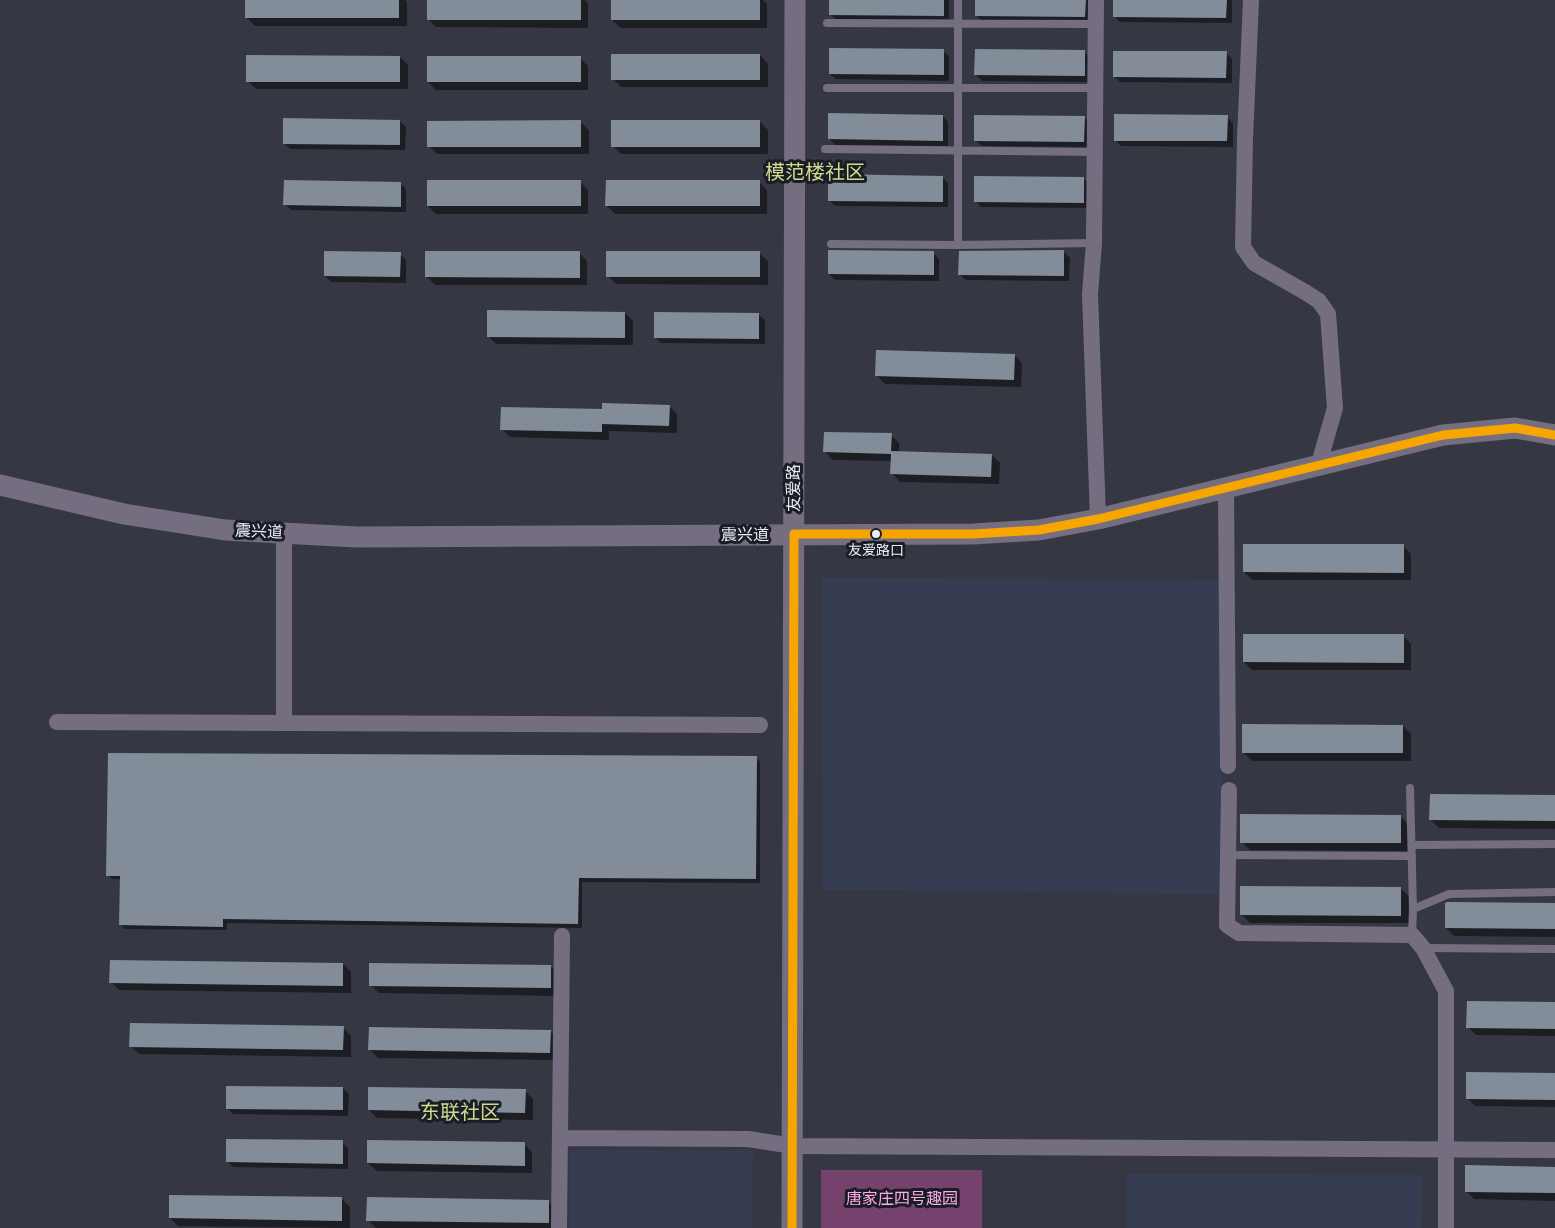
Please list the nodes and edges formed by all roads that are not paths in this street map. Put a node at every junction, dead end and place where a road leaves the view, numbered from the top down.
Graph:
1 (795, 0) edge
2 (958, 0) edge
3 (1096, 0) edge
4 (1251, 0) edge
5 (827, 23) dead end
6 (958, 24) junction
7 (1096, 24) junction
8 (827, 88) dead end
9 (958, 88) junction
10 (1095, 88) junction
11 (825, 149) dead end
12 (958, 151) junction
13 (1095, 153) junction
14 (1094, 243) junction
15 (831, 244) dead end
16 (958, 245) junction
17 (1555, 435) edge
18 (1318, 467) junction
19 (0, 485) edge
20 (1226, 488) junction
21 (1098, 519) junction
22 (284, 533) junction
23 (794, 534) junction
24 (57, 722) dead end
25 (284, 723) junction
26 (760, 725) dead end
27 (1228, 766) dead end
28 (1410, 788) dead end
29 (1229, 789) dead end
30 (1555, 844) edge
31 (1412, 845) junction
32 (1228, 855) junction
33 (1412, 856) junction
34 (1555, 892) edge
35 (1413, 909) junction
36 (562, 936) dead end
37 (1417, 941) junction
38 (1555, 949) edge
39 (560, 1138) junction
40 (793, 1146) junction
41 (1446, 1149) junction
42 (1555, 1150) edge
43 (559, 1228) edge
44 (792, 1228) edge
45 (1446, 1228) edge

1 - 23 street, 友爱路
2 - 6 lane
3 - 7 street
4 - 18 street
5 - 6 lane
6 - 7 lane
6 - 9 lane
7 - 10 street
8 - 9 lane
9 - 10 lane
9 - 12 lane
10 - 13 street
11 - 12 lane
12 - 13 lane
12 - 16 lane
13 - 14 street
14 - 16 lane
14 - 21 street
15 - 16 lane
17 - 18 street, 震兴道
18 - 20 street, 震兴道
19 - 22 street, 震兴道
20 - 21 street, 震兴道
20 - 27 street
21 - 23 street, 震兴道
22 - 23 street, 震兴道
22 - 25 street
23 - 40 street, 友爱路
24 - 25 street
25 - 26 street
28 - 31 lane
29 - 32 street
30 - 31 lane
31 - 33 lane
32 - 33 lane
32 - 37 street
33 - 35 lane
34 - 35 lane
35 - 37 lane
36 - 39 street
37 - 38 lane
37 - 41 street
39 - 40 street
39 - 43 street
40 - 41 street
40 - 44 street, 友爱路
41 - 42 street
41 - 45 street

